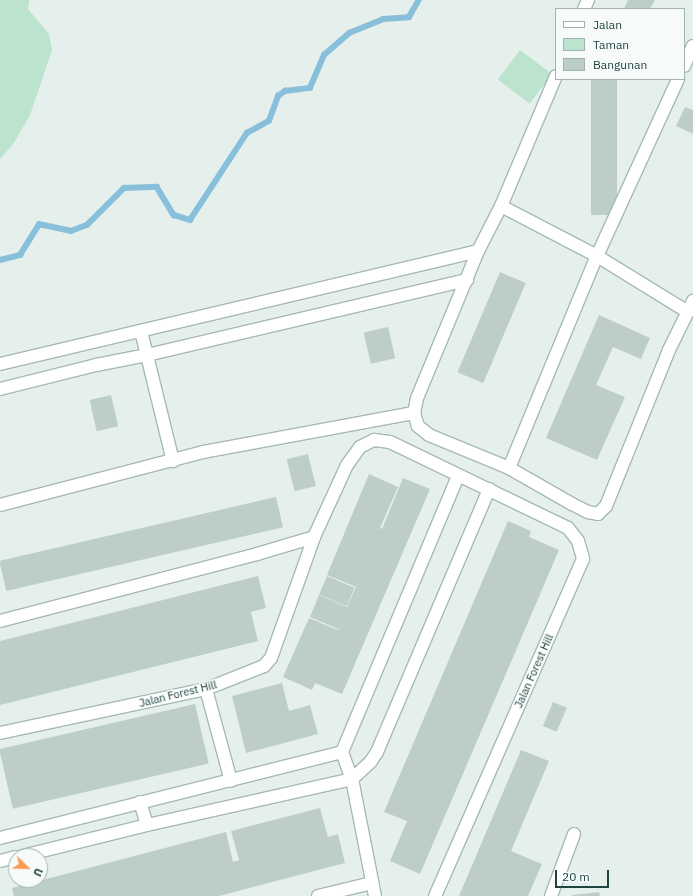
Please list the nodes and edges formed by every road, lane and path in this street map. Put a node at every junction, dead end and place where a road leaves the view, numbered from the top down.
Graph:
1 (693, 46) edge
2 (685, 64) edge
3 (555, 78) edge
4 (678, 80) edge
5 (501, 206) junction
6 (478, 251) junction
7 (597, 256) junction
8 (467, 280) junction
9 (693, 301) edge
10 (688, 312) junction
11 (141, 331) junction
12 (147, 355) junction
13 (0, 364) edge
14 (0, 389) edge
15 (414, 413) junction
16 (173, 460) junction
17 (509, 468) junction
18 (458, 476) junction
19 (489, 489) junction
20 (0, 505) edge
21 (314, 537) junction
22 (0, 621) edge
23 (206, 689) junction
24 (0, 732) edge
25 (342, 752) junction
26 (352, 779) junction
27 (231, 781) junction
28 (140, 802) junction
29 (146, 825) junction
30 (574, 834) dead end
31 (0, 838) edge
32 (48, 850) edge
33 (372, 883) junction
34 (318, 896) edge
35 (374, 896) edge
36 (435, 896) edge
37 (551, 896) edge

1 - 2 street
3 - 5 street
4 - 7 street
5 - 6 street
5 - 7 street
6 - 8 street
6 - 11 street
7 - 10 street
7 - 17 street
8 - 12 street
8 - 15 street
9 - 10 street
10 - 17 street
11 - 12 street
11 - 13 street
12 - 14 street
12 - 16 street
15 - 16 street
15 - 17 street
16 - 20 street
18 - 19 street, Jalan Forest Hill
18 - 21 street, Jalan Forest Hill
18 - 25 street
19 - 26 street
19 - 36 street, Jalan Forest Hill
21 - 22 street
21 - 23 street, Jalan Forest Hill
23 - 24 street, Jalan Forest Hill
23 - 27 street
25 - 26 street
25 - 27 street
26 - 29 street
26 - 33 street
27 - 28 street
28 - 29 street
28 - 31 street
29 - 32 street
30 - 37 street
33 - 34 street
33 - 35 street

